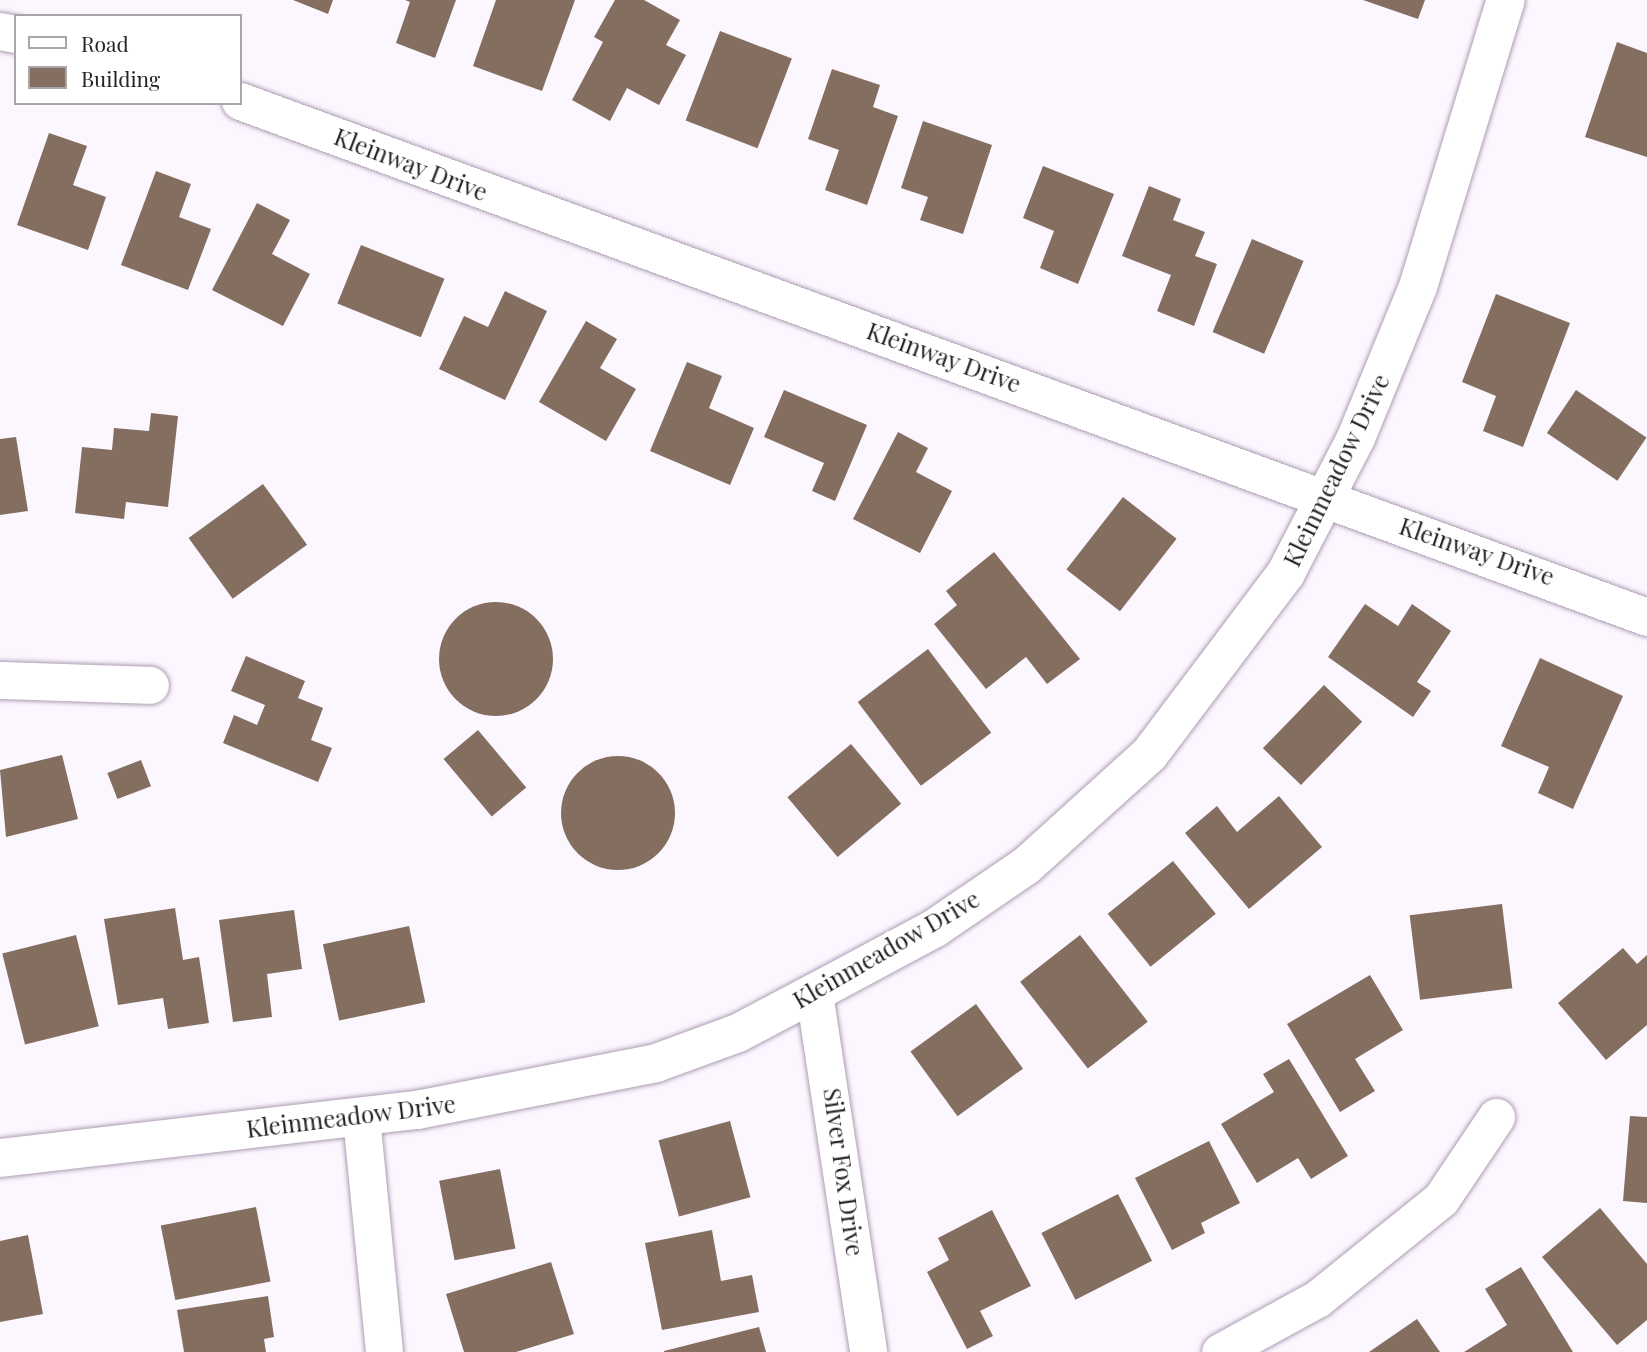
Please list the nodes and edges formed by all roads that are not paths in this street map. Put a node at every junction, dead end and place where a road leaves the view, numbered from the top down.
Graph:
1 (1506, 0) edge
2 (242, 102) edge
3 (1327, 499) junction
4 (1647, 617) edge
5 (0, 680) edge
6 (150, 685) dead end
7 (814, 993) junction
8 (360, 1117) junction
9 (1496, 1117) dead end
10 (0, 1158) edge
11 (384, 1352) edge
12 (868, 1352) edge
13 (1220, 1352) edge

1 - 3 street, Kleinmeadow Drive
2 - 3 street, Kleinway Drive
3 - 4 street, Kleinway Drive
3 - 7 street, Kleinmeadow Drive
5 - 6 street
7 - 8 street, Kleinmeadow Drive
7 - 12 street, Silver Fox Drive
8 - 10 street, Kleinmeadow Drive
8 - 11 street
9 - 13 street

